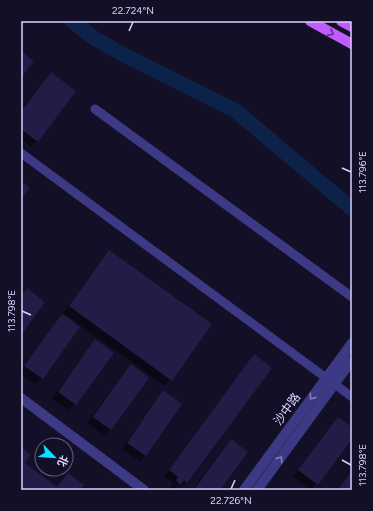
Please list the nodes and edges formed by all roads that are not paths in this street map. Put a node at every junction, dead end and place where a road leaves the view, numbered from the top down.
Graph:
1 (310, 21) edge
2 (341, 21) edge
3 (352, 27) edge
4 (352, 44) edge
5 (95, 109) dead end
6 (21, 153) edge
7 (352, 297) edge
8 (352, 343) edge
9 (352, 360) edge
10 (330, 381) junction
11 (21, 398) edge
12 (352, 398) edge
13 (144, 490) edge
14 (244, 490) edge
15 (257, 490) edge

1 -> 4 main road
2 - 3 main road
5 - 7 street
6 - 10 street
8 - 10 street, 沙中路
9 - 10 street, 沙中路
10 - 12 street
10 -> 14 street, 沙中路
15 -> 10 street, 沙中路
11 - 13 street

